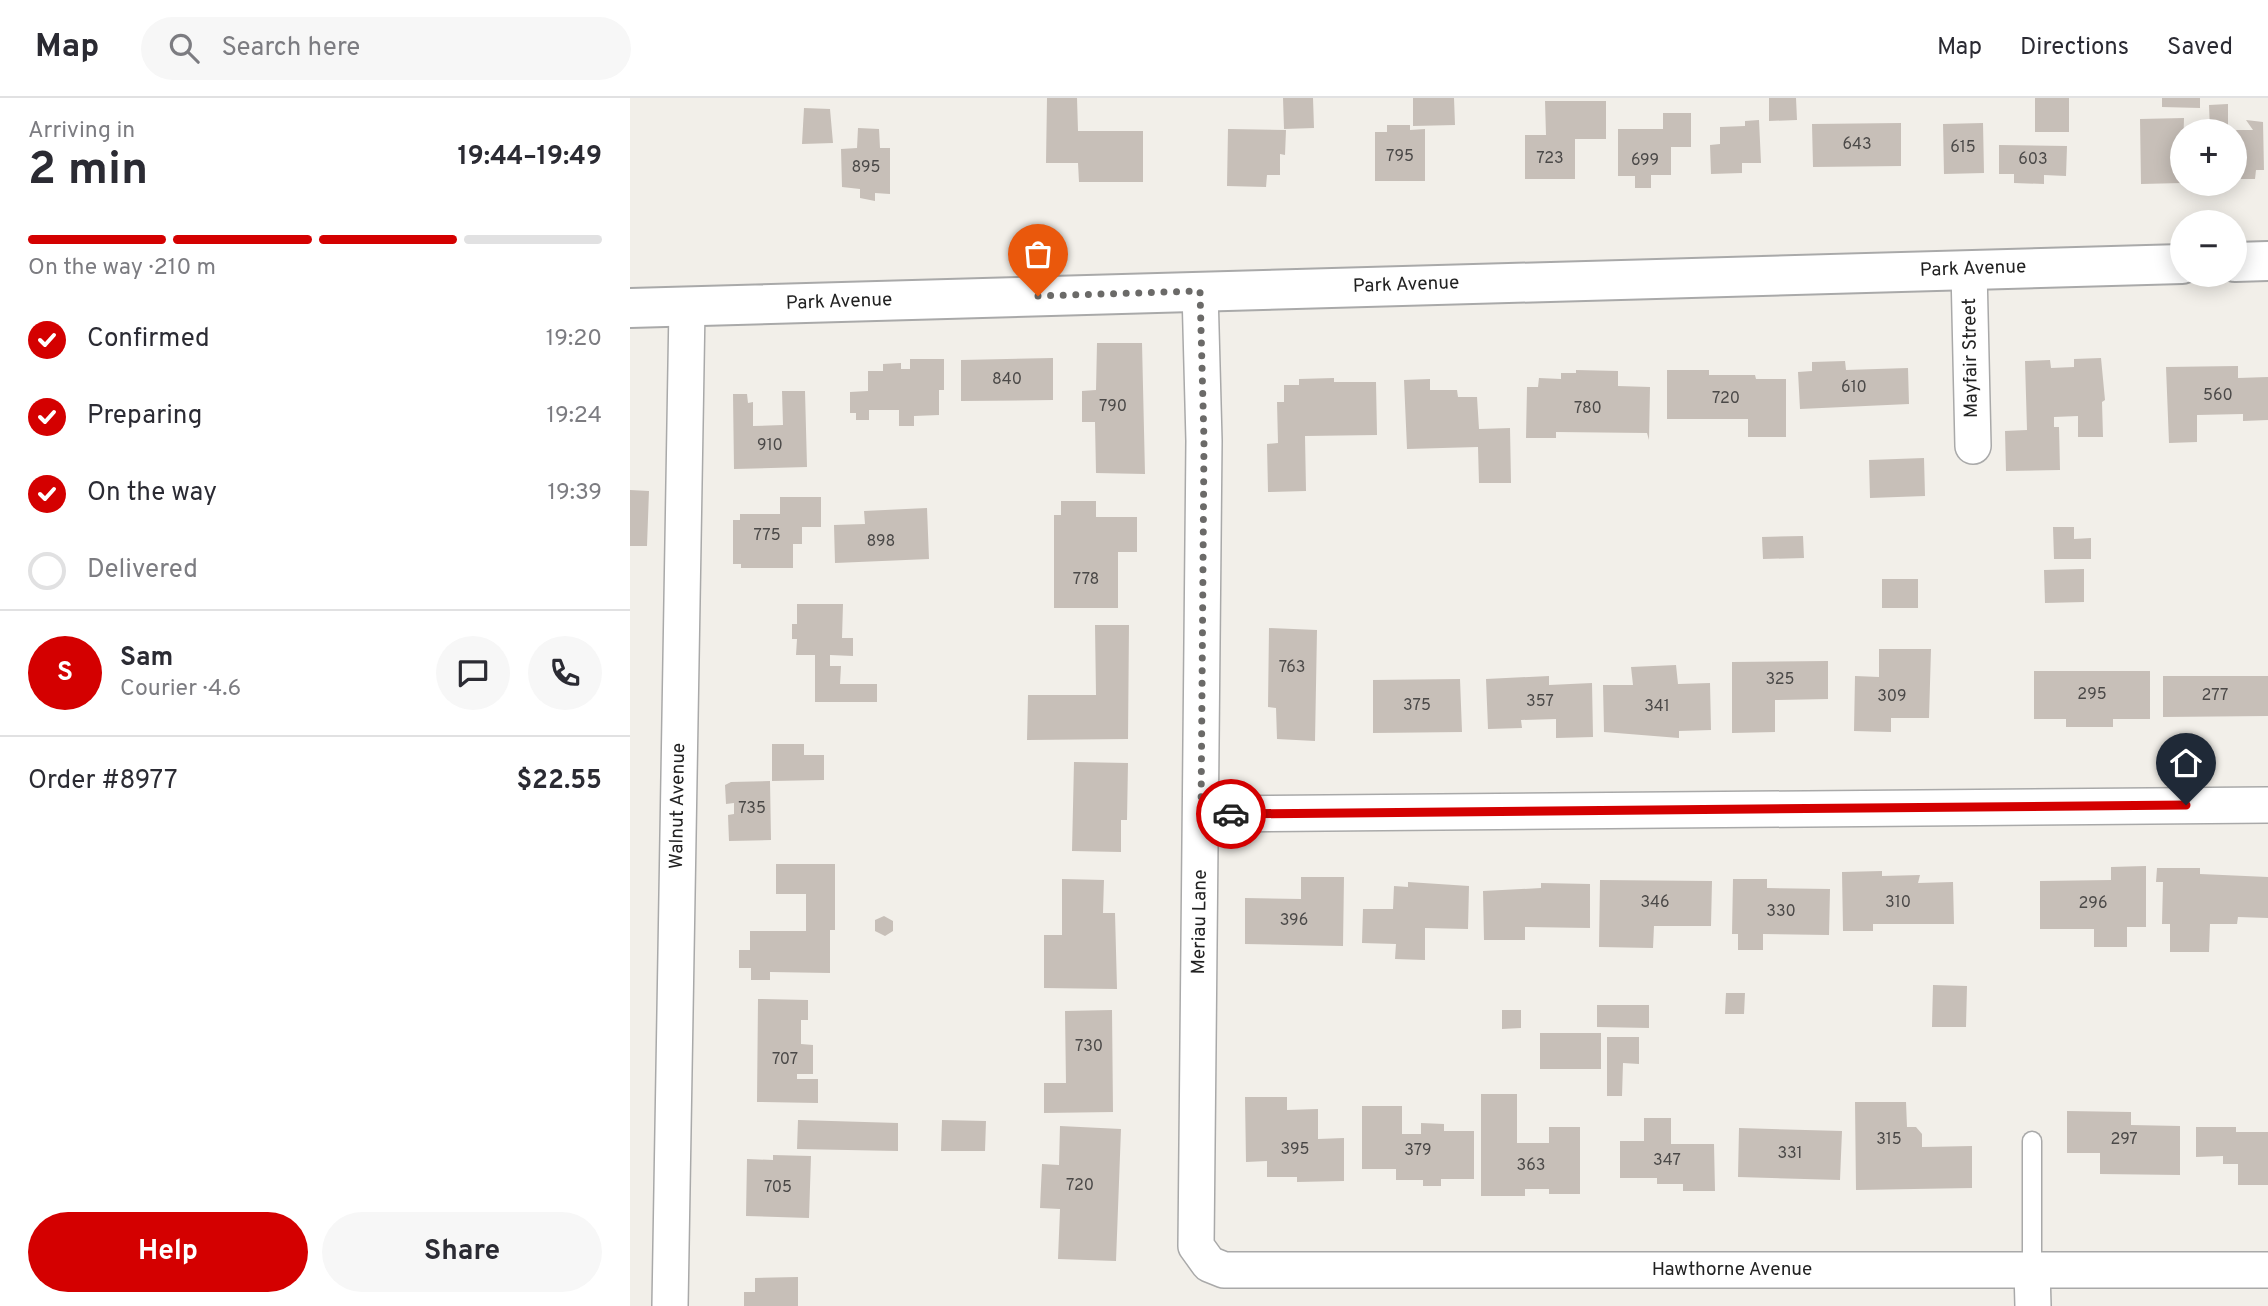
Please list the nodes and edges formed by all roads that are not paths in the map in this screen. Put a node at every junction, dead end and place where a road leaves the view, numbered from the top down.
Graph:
1 (2268, 261) edge
2 (2247, 262) edge
3 (2170, 264) edge
4 (1969, 270) junction
5 (1200, 291) junction
6 (687, 307) junction
7 (630, 308) edge
8 (1973, 446) dead end
9 (2268, 804) edge
10 (1201, 814) junction
11 (2032, 1141) dead end
12 (1201, 1256) joint
13 (2032, 1270) junction
14 (2268, 1270) edge
15 (670, 1306) edge
16 (2033, 1306) edge

1 - 2 street
3 - 4 street, Park Avenue
4 - 5 street, Park Avenue
4 - 8 street, Mayfair Street
5 - 6 street, Park Avenue
5 - 10 street, Meriau Lane
6 - 7 street, Park Avenue
6 - 15 street, Walnut Avenue
9 - 10 street
10 - 12 street, Meriau Lane
11 - 13 lane
12 - 13 street, Hawthorne Avenue
13 - 14 street, Hawthorne Avenue
13 - 16 street

